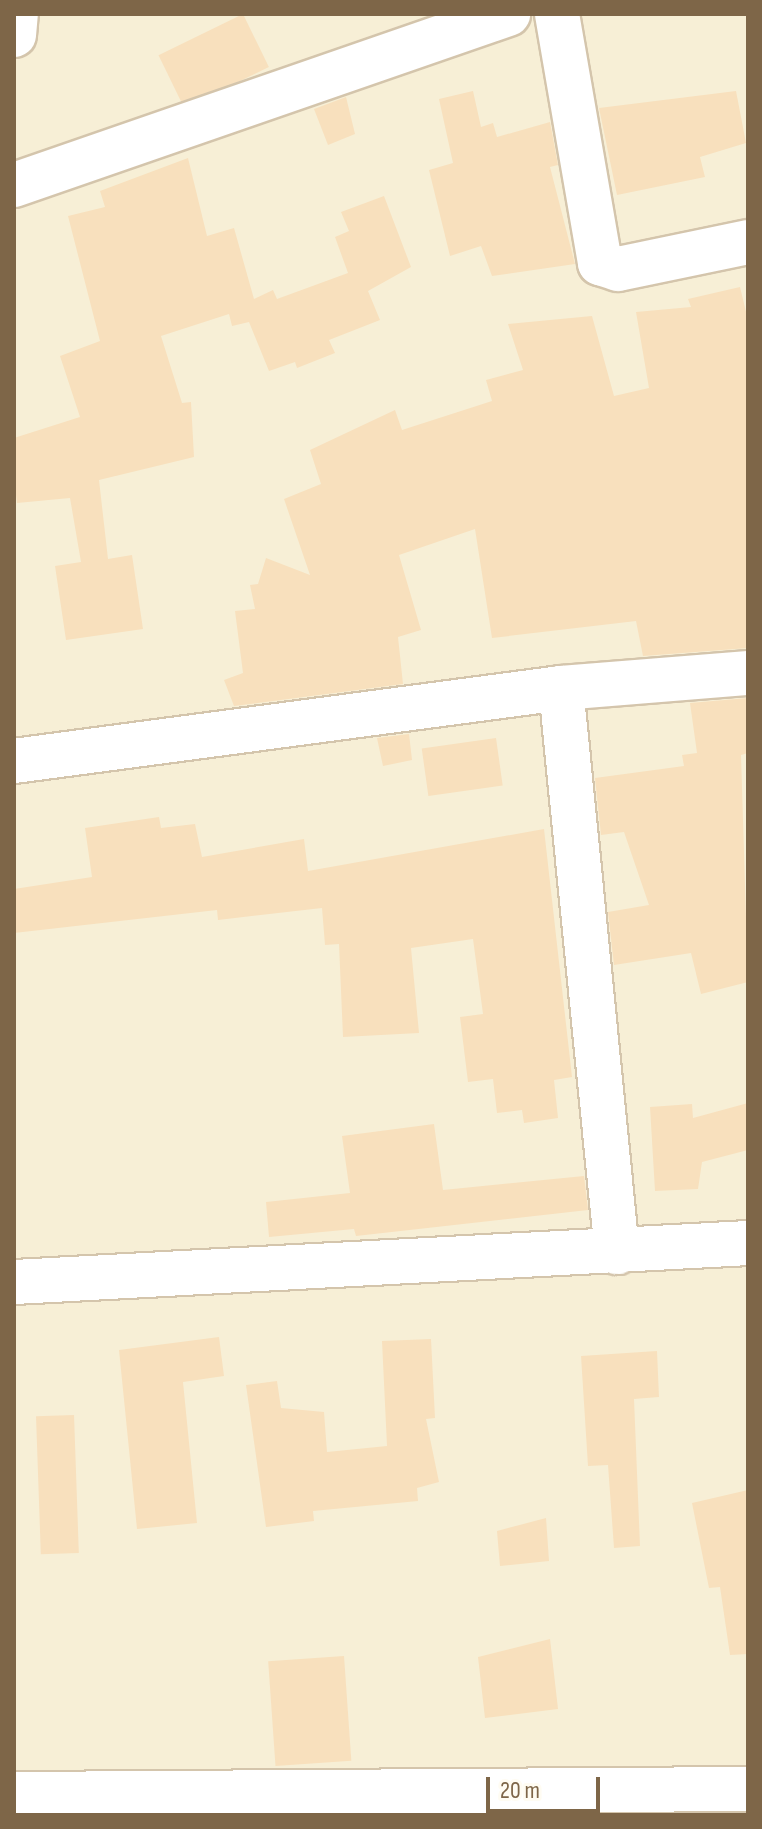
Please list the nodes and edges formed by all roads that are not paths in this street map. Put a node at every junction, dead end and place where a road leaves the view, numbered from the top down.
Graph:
1 (16, 14) edge
2 (508, 14) edge
3 (557, 14) edge
4 (14, 35) edge
5 (14, 185) edge
6 (748, 242) edge
7 (748, 673) edge
8 (561, 688) junction
9 (14, 761) edge
10 (748, 1243) edge
11 (617, 1252) junction
12 (14, 1282) edge
13 (748, 1789) edge
14 (14, 1794) edge
15 (226, 1802) edge
16 (673, 1802) edge

1 - 4 street
2 - 5 street
3 - 6 street
7 - 8 street
8 - 9 street
8 - 11 street
10 - 11 street
11 - 12 street
13 - 16 street
14 - 15 street
15 - 16 street

